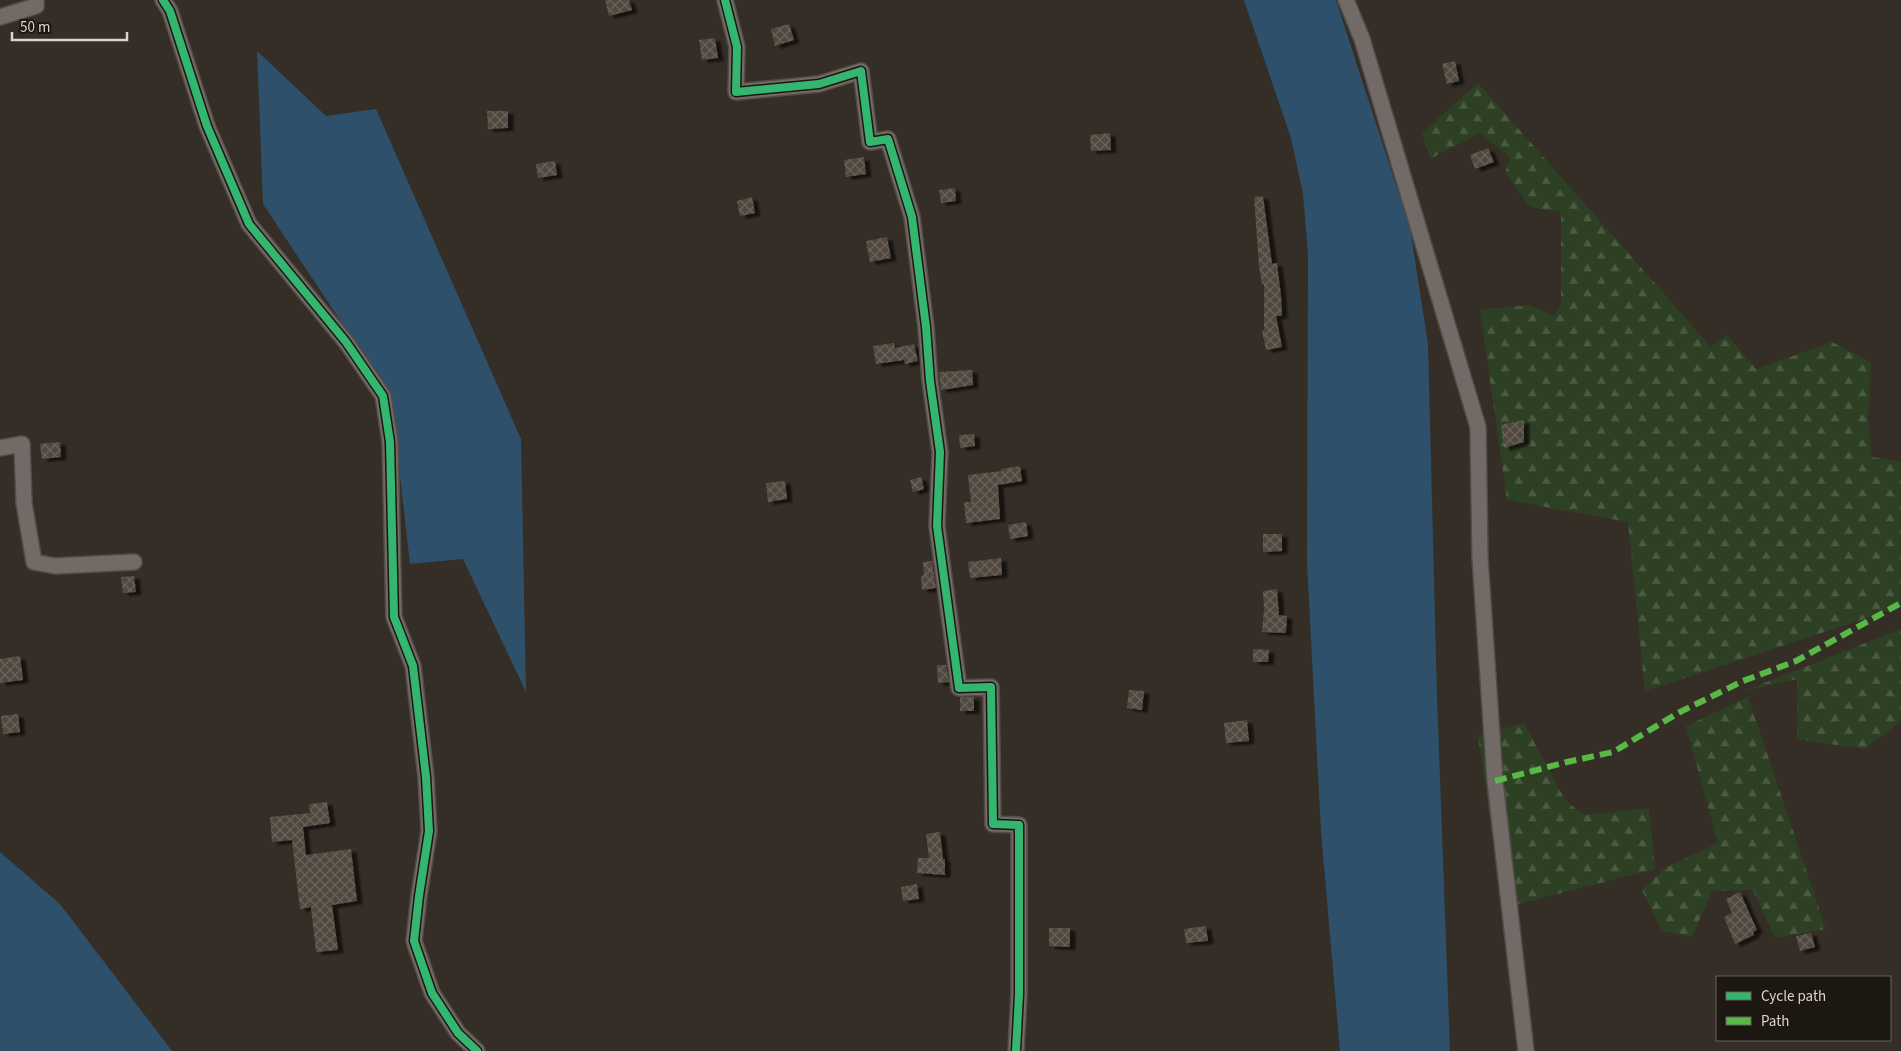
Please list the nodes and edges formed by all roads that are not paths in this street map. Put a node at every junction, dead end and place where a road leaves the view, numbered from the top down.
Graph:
1 (36, 0) edge
2 (163, 0) edge
3 (725, 0) edge
4 (1346, 0) edge
5 (0, 17) edge
6 (0, 448) edge
7 (134, 562) dead end
8 (477, 1051) edge
9 (1016, 1051) edge
10 (1526, 1051) edge

1 - 5 street
2 - 8 street
3 - 9 street
4 - 10 street
6 - 7 street

